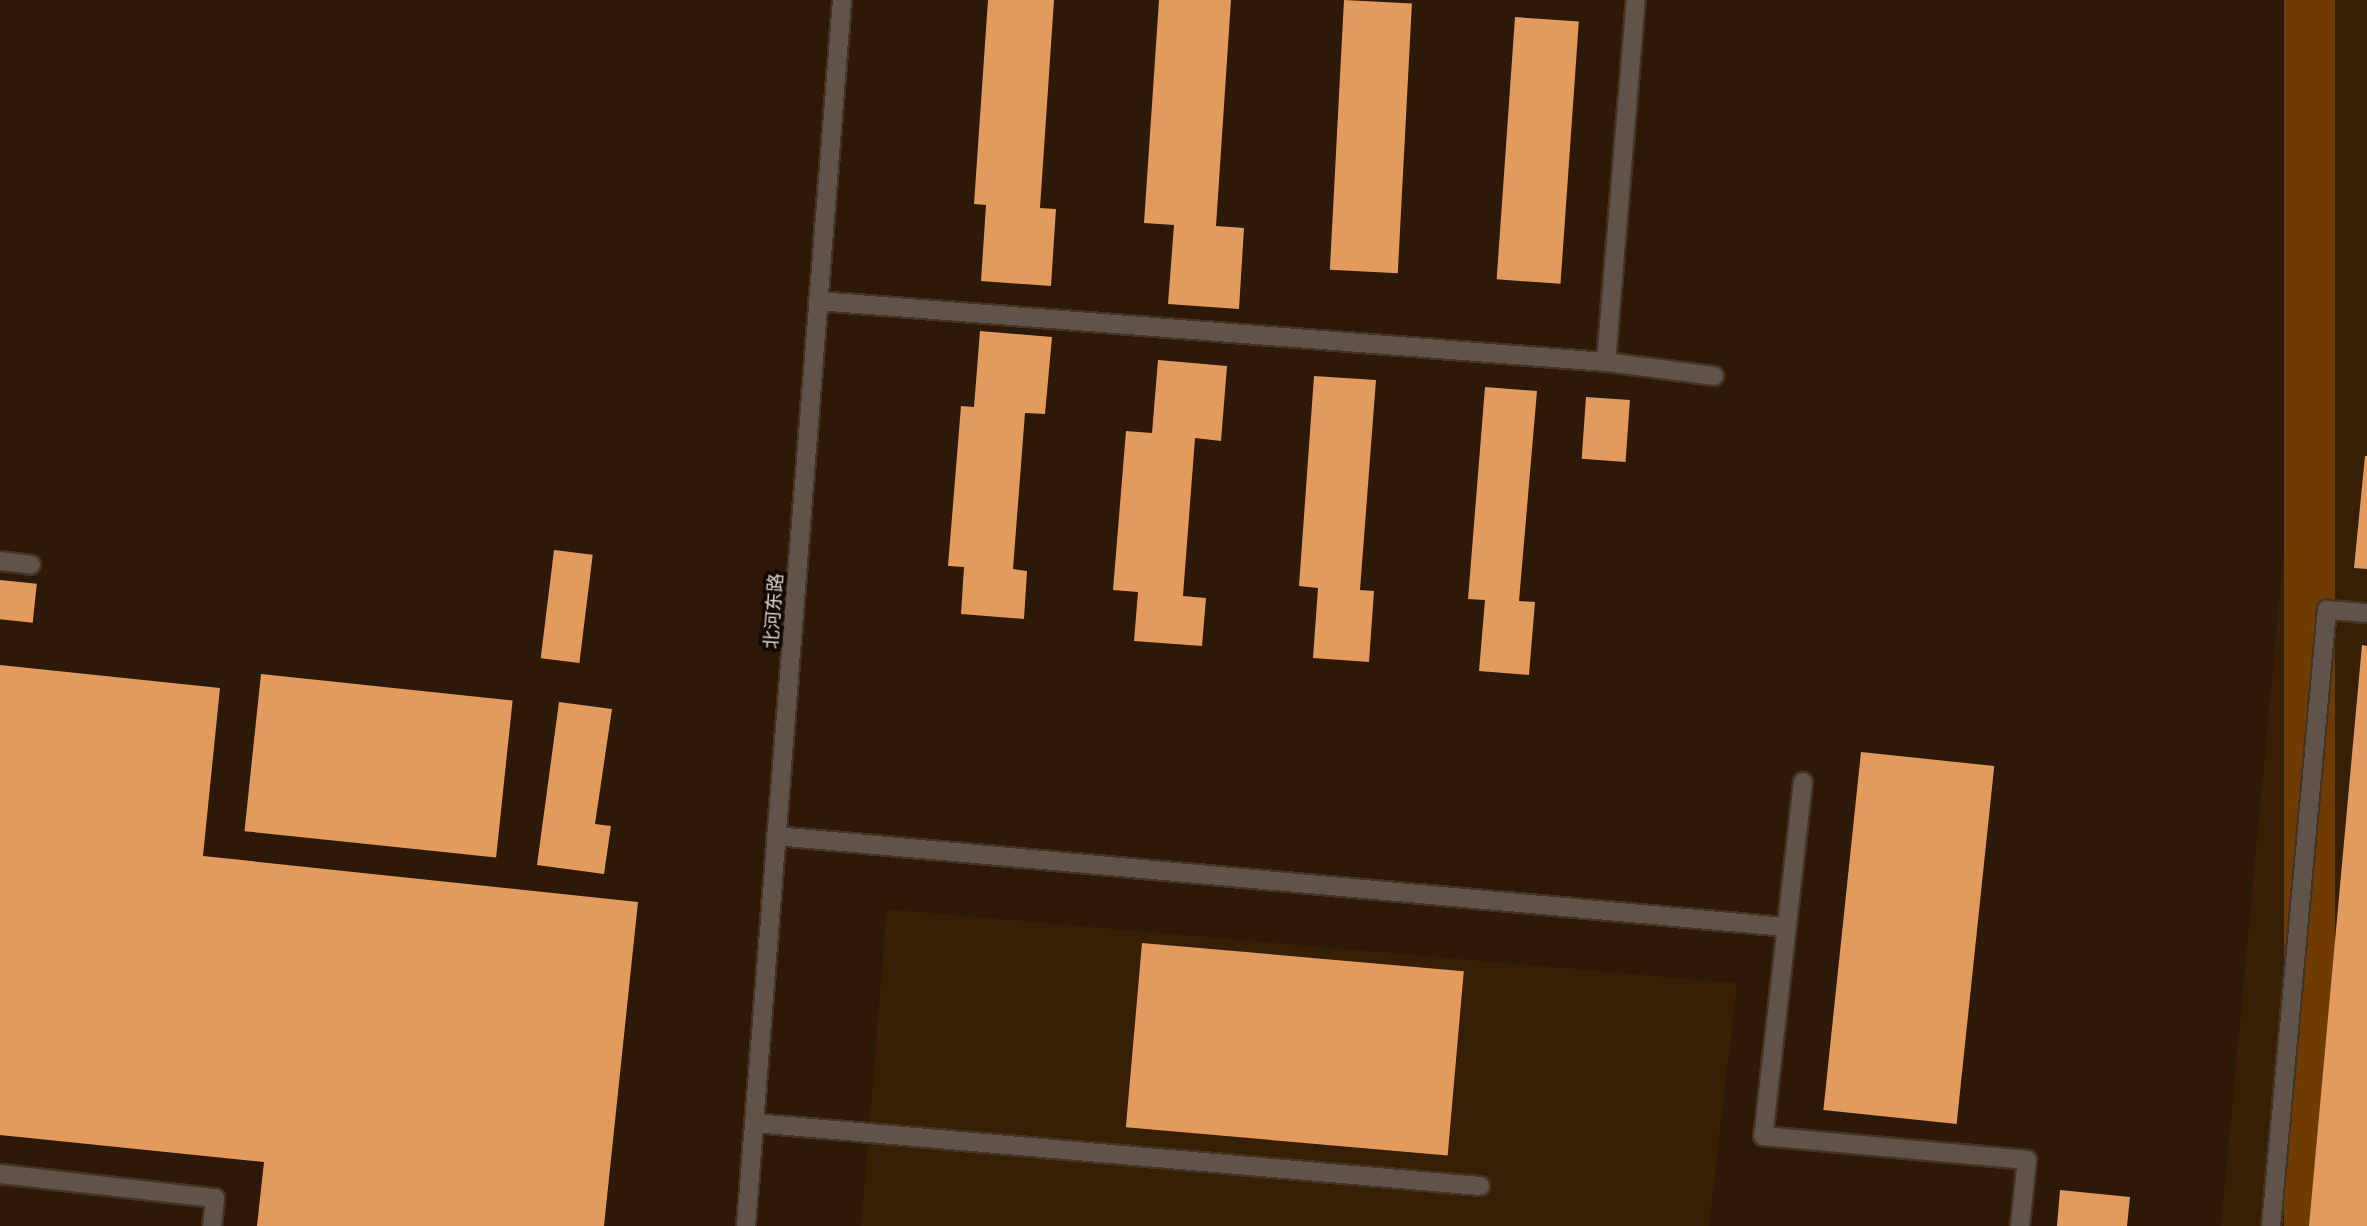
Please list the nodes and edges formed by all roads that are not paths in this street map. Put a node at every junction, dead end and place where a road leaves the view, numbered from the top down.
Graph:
1 (842, 0) edge
2 (1636, 0) edge
3 (818, 301) junction
4 (1606, 362) junction
5 (1714, 376) dead end
6 (0, 561) edge
7 (31, 565) dead end
8 (2367, 613) edge
9 (1803, 782) dead end
10 (776, 836) junction
11 (1786, 927) junction
12 (754, 1123) junction
13 (0, 1174) edge
14 (1480, 1186) dead end
15 (212, 1226) edge
16 (746, 1226) edge
17 (2021, 1226) edge
18 (2271, 1226) edge

1 - 3 street, 北河东路
2 - 4 street
3 - 4 street
3 - 10 street, 北河东路
4 - 5 street
6 - 7 street
8 - 18 street
9 - 11 street
10 - 11 street
10 - 12 street, 北河东路
11 - 17 street
12 - 14 street
12 - 16 street, 北河东路
13 - 15 street

